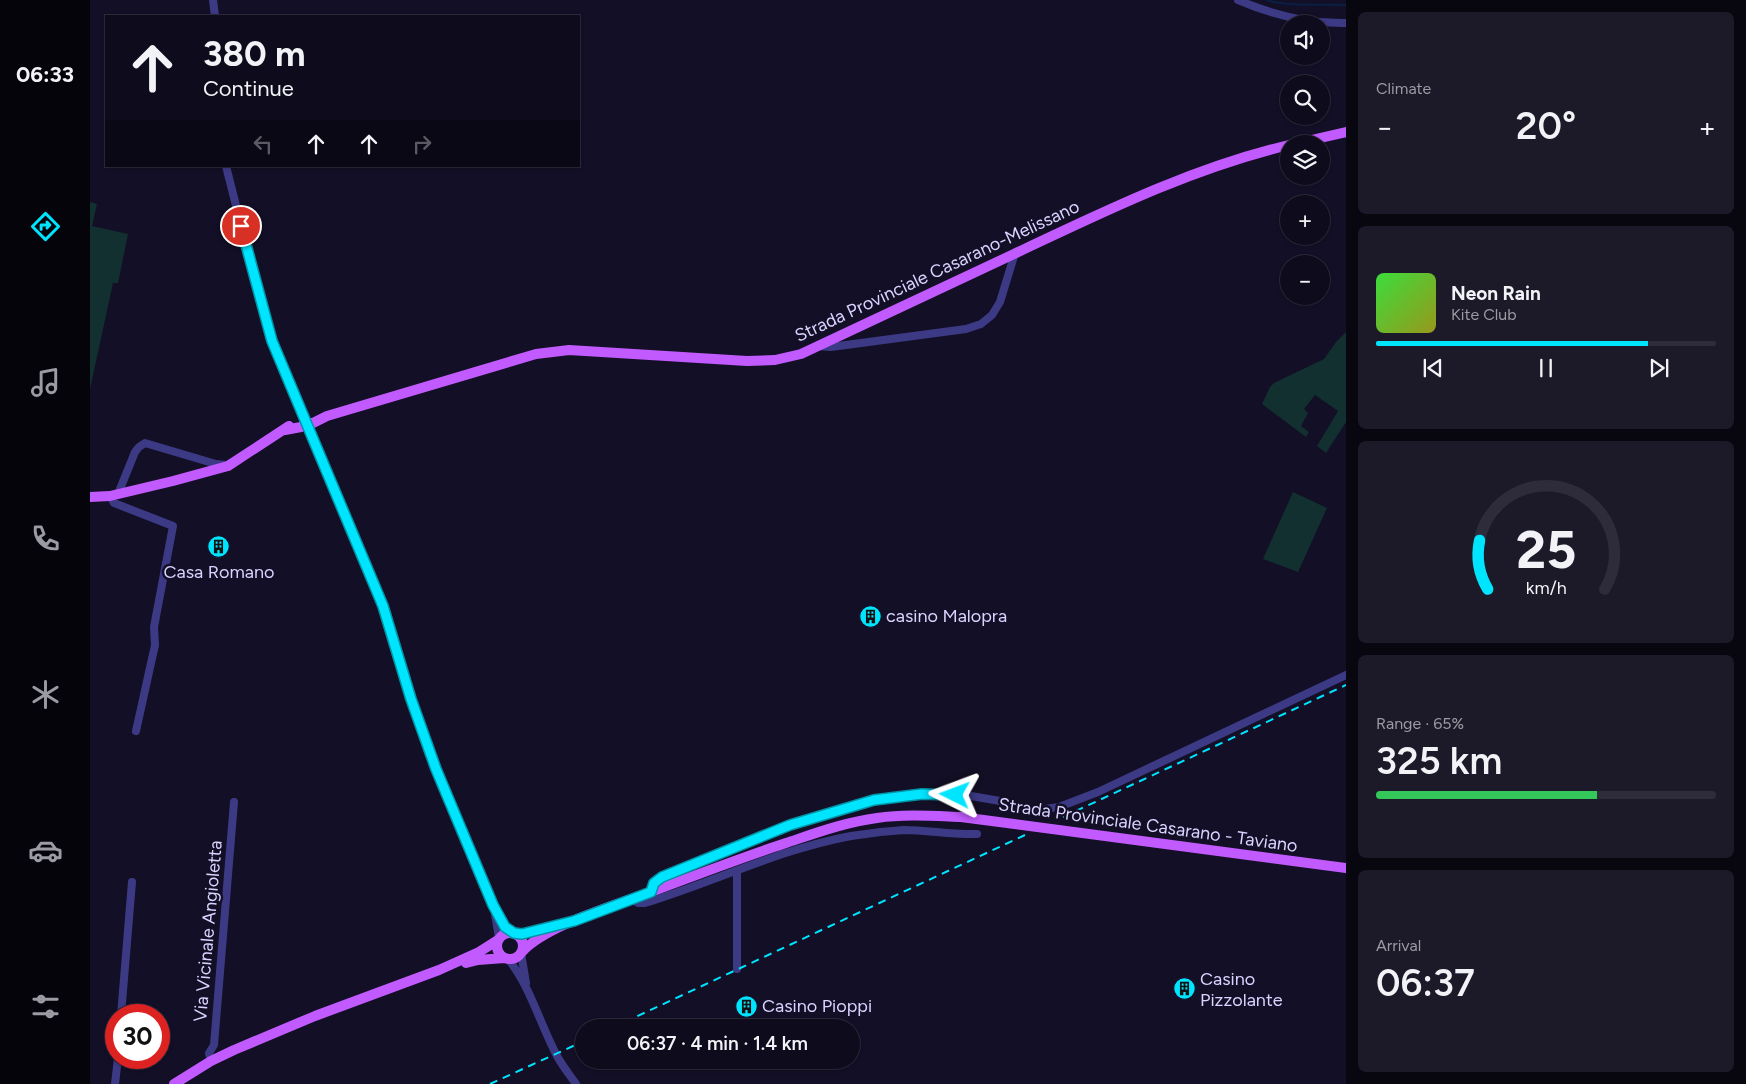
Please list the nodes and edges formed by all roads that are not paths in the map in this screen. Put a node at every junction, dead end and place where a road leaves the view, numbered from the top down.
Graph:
1 (213, 0) edge
2 (1238, 0) edge
3 (216, 15) edge
4 (1346, 24) edge
5 (1346, 132) edge
6 (1330, 136) edge
7 (1280, 147) edge
8 (226, 167) edge
9 (1015, 254) junction
10 (818, 346) junction
11 (307, 422) junction
12 (228, 466) junction
13 (114, 495) junction
14 (90, 497) edge
15 (1346, 675) edge
16 (136, 731) dead end
17 (234, 802) dead end
18 (977, 834) dead end
19 (1346, 868) edge
20 (737, 871) junction
21 (132, 882) dead end
22 (651, 892) junction
23 (632, 899) junction
24 (493, 905) junction
25 (574, 921) junction
26 (513, 933) junction
27 (498, 939) junction
28 (522, 953) junction
29 (506, 959) junction
30 (737, 969) dead end
31 (439, 970) junction
32 (528, 990) junction
33 (122, 1004) edge
34 (211, 1061) junction
35 (117, 1069) edge
36 (115, 1084) edge
37 (174, 1084) edge
38 (576, 1084) edge

1 - 3 street
2 - 4 street
5 - 6 main road
7 - 9 main road, Strada Provinciale Casarano-Melissano
8 - 11 street
9 - 10 main road, Strada Provinciale Casarano-Melissano
9 - 10 street
10 - 11 main road, Strada Provinciale Casarano-Melissano
11 - 12 main road, Strada Provinciale Casarano-Melissano
11 - 24 street
12 - 13 main road, Strada Provinciale Casarano-Melissano
12 - 13 street
13 - 14 main road, Strada Provinciale Casarano-Melissano
13 - 16 street
15 - 22 street
17 - 34 street, Via Vicinale Angioletta
18 - 20 street
19 - 22 main road, Strada Provinciale Casarano - Taviano
20 - 23 street
20 - 30 street
21 - 33 street
22 - 23 main road, Strada Provinciale Casarano - Taviano
23 - 25 main road, Strada Provinciale Casarano - Taviano
24 - 26 street
24 - 27 street
25 - 26 main road, Strada Provinciale Casarano - Taviano
25 - 28 main road, Strada Provinciale Casarano - Taviano
26 - 27 main road, Strada Provinciale Casarano - Taviano
26 - 28 main road
27 - 29 main road
27 - 31 main road, Strada Provinciale Casarano - Taviano
28 - 29 main road, Strada Provinciale Casarano - Taviano
28 - 32 street
29 - 31 main road, Strada Provinciale Casarano - Taviano
29 - 32 street
31 - 34 main road, Strada Provinciale Casarano - Taviano
32 - 38 street
34 - 37 main road, Strada Provinciale Casarano - Taviano
35 - 36 street

